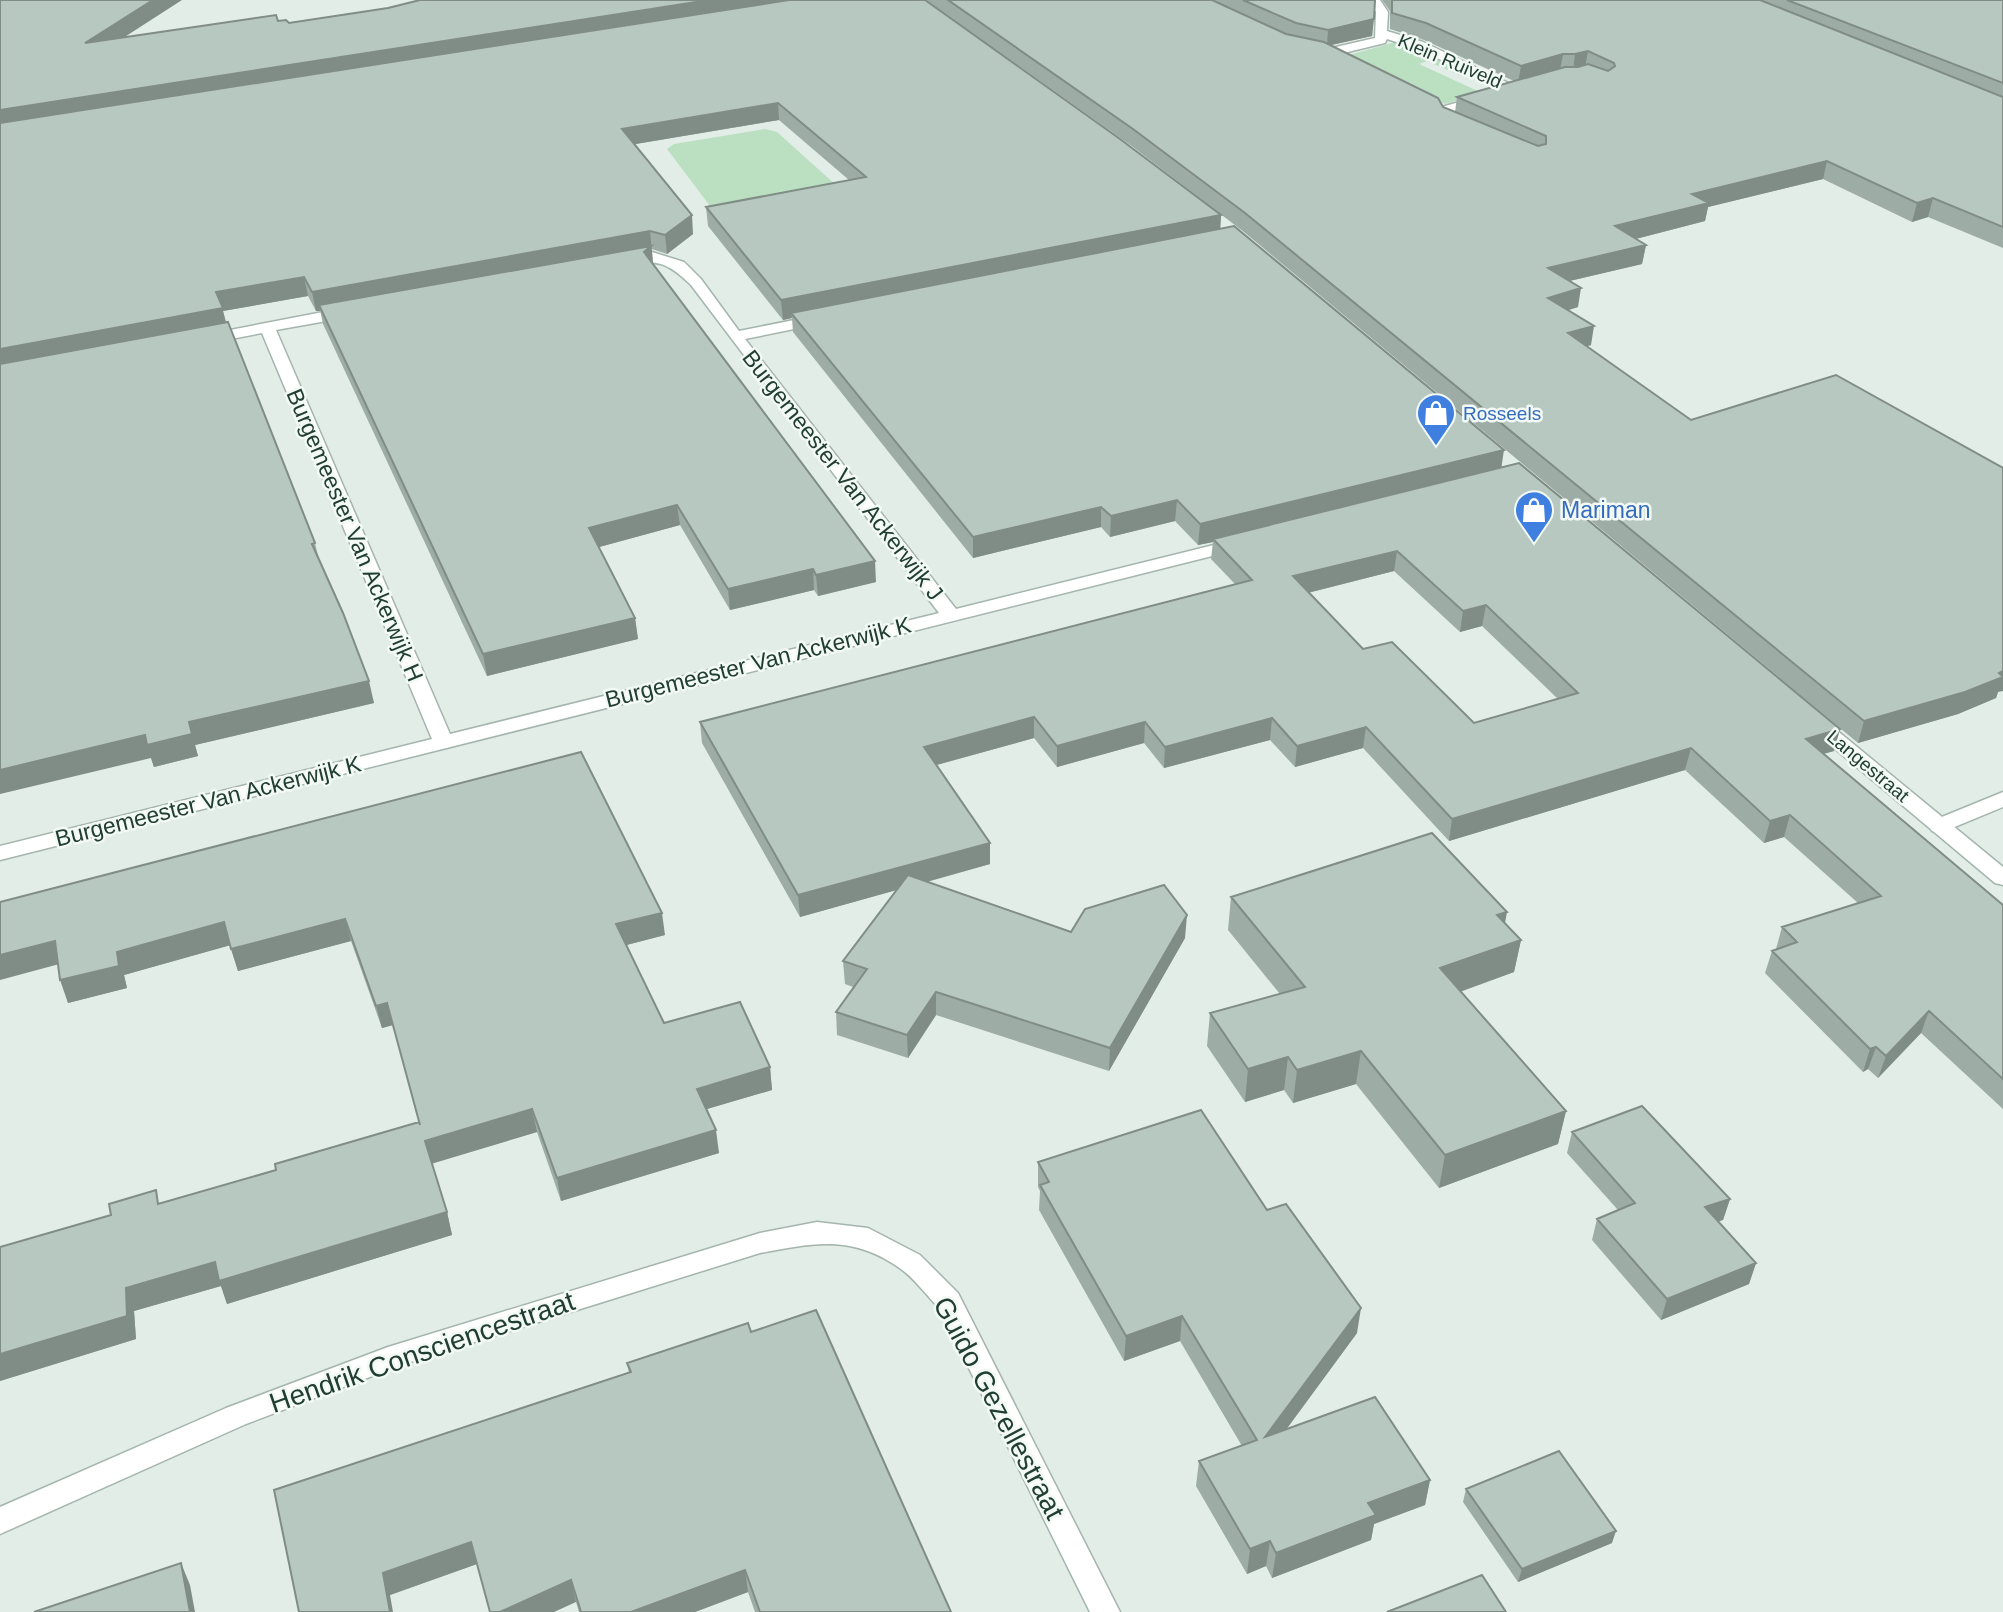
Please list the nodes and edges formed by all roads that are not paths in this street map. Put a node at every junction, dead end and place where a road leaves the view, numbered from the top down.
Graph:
1 (1374, 0) edge
2 (1383, 34) junction
3 (1302, 48) edge
4 (1327, 53) junction
5 (1350, 65) edge
6 (1460, 124) edge
7 (611, 264) edge
8 (363, 310) edge
9 (830, 318) edge
10 (267, 327) junction
11 (735, 336) junction
12 (187, 342) edge
13 (1262, 538) edge
14 (950, 614) junction
15 (1806, 715) edge
16 (443, 742) junction
17 (2003, 799) edge
18 (1940, 826) junction
19 (0, 853) edge
20 (2003, 878) edge
21 (859, 1235) joint
22 (0, 1521) edge
23 (1105, 1612) edge

1 - 2 street, Klein Ruiveld
2 - 4 street, Klein Ruiveld
2 - 6 street, Klein Ruiveld
3 - 4 street, Klein Ruiveld
4 - 5 street, Klein Ruiveld
7 - 11 street, Burgemeester Van Ackerwijk J
8 - 10 street
9 - 11 street
10 - 12 street
10 - 16 street, Burgemeester Van Ackerwijk H
11 - 14 street, Burgemeester Van Ackerwijk J
13 - 14 street, Burgemeester Van Ackerwijk K
14 - 16 street, Burgemeester Van Ackerwijk K
15 - 18 street, Langestraat
16 - 19 street, Burgemeester Van Ackerwijk K
17 - 18 street
18 - 20 street, Langestraat
21 - 22 street, Hendrik Consciencestraat
21 - 23 street, Guido Gezellestraat

